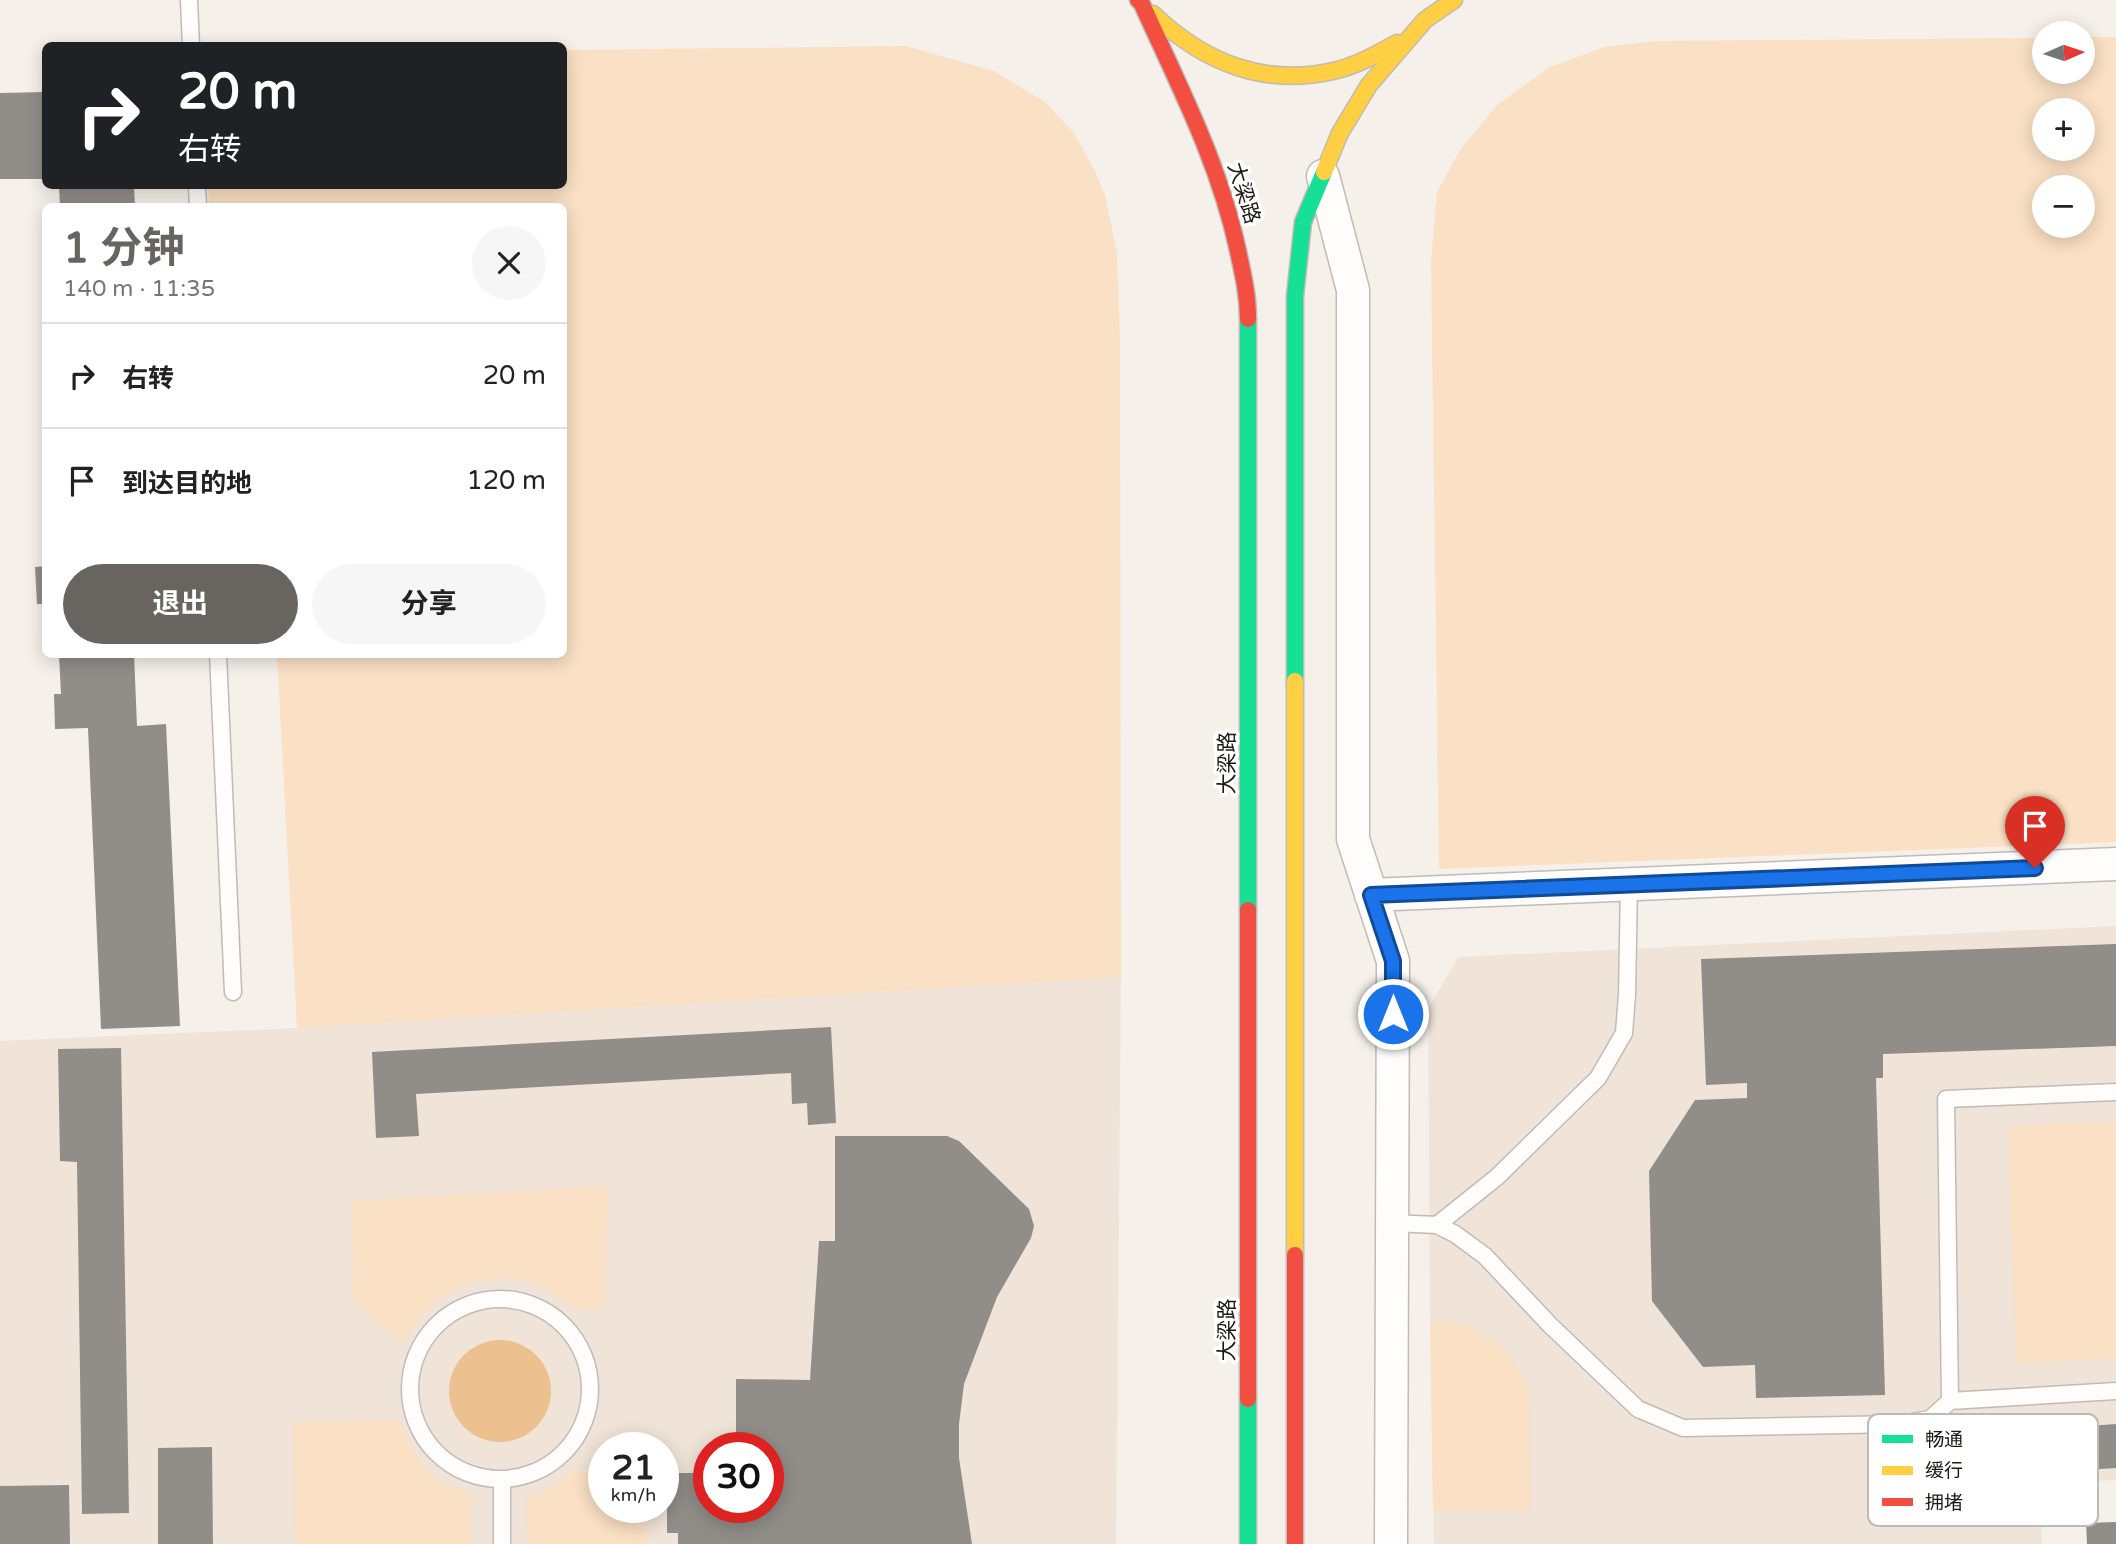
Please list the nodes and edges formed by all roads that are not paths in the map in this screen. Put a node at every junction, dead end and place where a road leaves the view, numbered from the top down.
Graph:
1 (188, 0) edge
2 (1441, 0) edge
3 (1454, 0) edge
4 (1139, 1) edge
5 (1425, 19) junction
6 (191, 42) edge
7 (1323, 176) junction
8 (218, 658) edge
9 (2116, 864) edge
10 (1629, 885) junction
11 (1371, 895) junction
12 (233, 992) dead end
13 (2116, 1091) edge
14 (1392, 1223) junction
15 (1437, 1225) junction
16 (2116, 1391) edge
17 (1950, 1401) junction
18 (1936, 1414) edge
19 (1868, 1425) edge
20 (502, 1479) junction
21 (502, 1544) edge
22 (1248, 1544) edge
23 (1295, 1544) edge
24 (1391, 1544) edge

1 - 6 lane
2 - 5 main road
3 - 5 main road
4 - 5 main road
4 - 22 main road, 大梁路
5 - 7 main road
7 - 11 street
7 - 23 main road
8 - 12 lane
9 - 10 street
10 - 11 street
10 - 15 lane
11 - 14 street
13 - 17 lane
14 - 15 lane
14 - 24 street
15 - 19 lane
16 - 17 lane
17 - 18 lane
20 - 20 lane
20 - 21 lane

